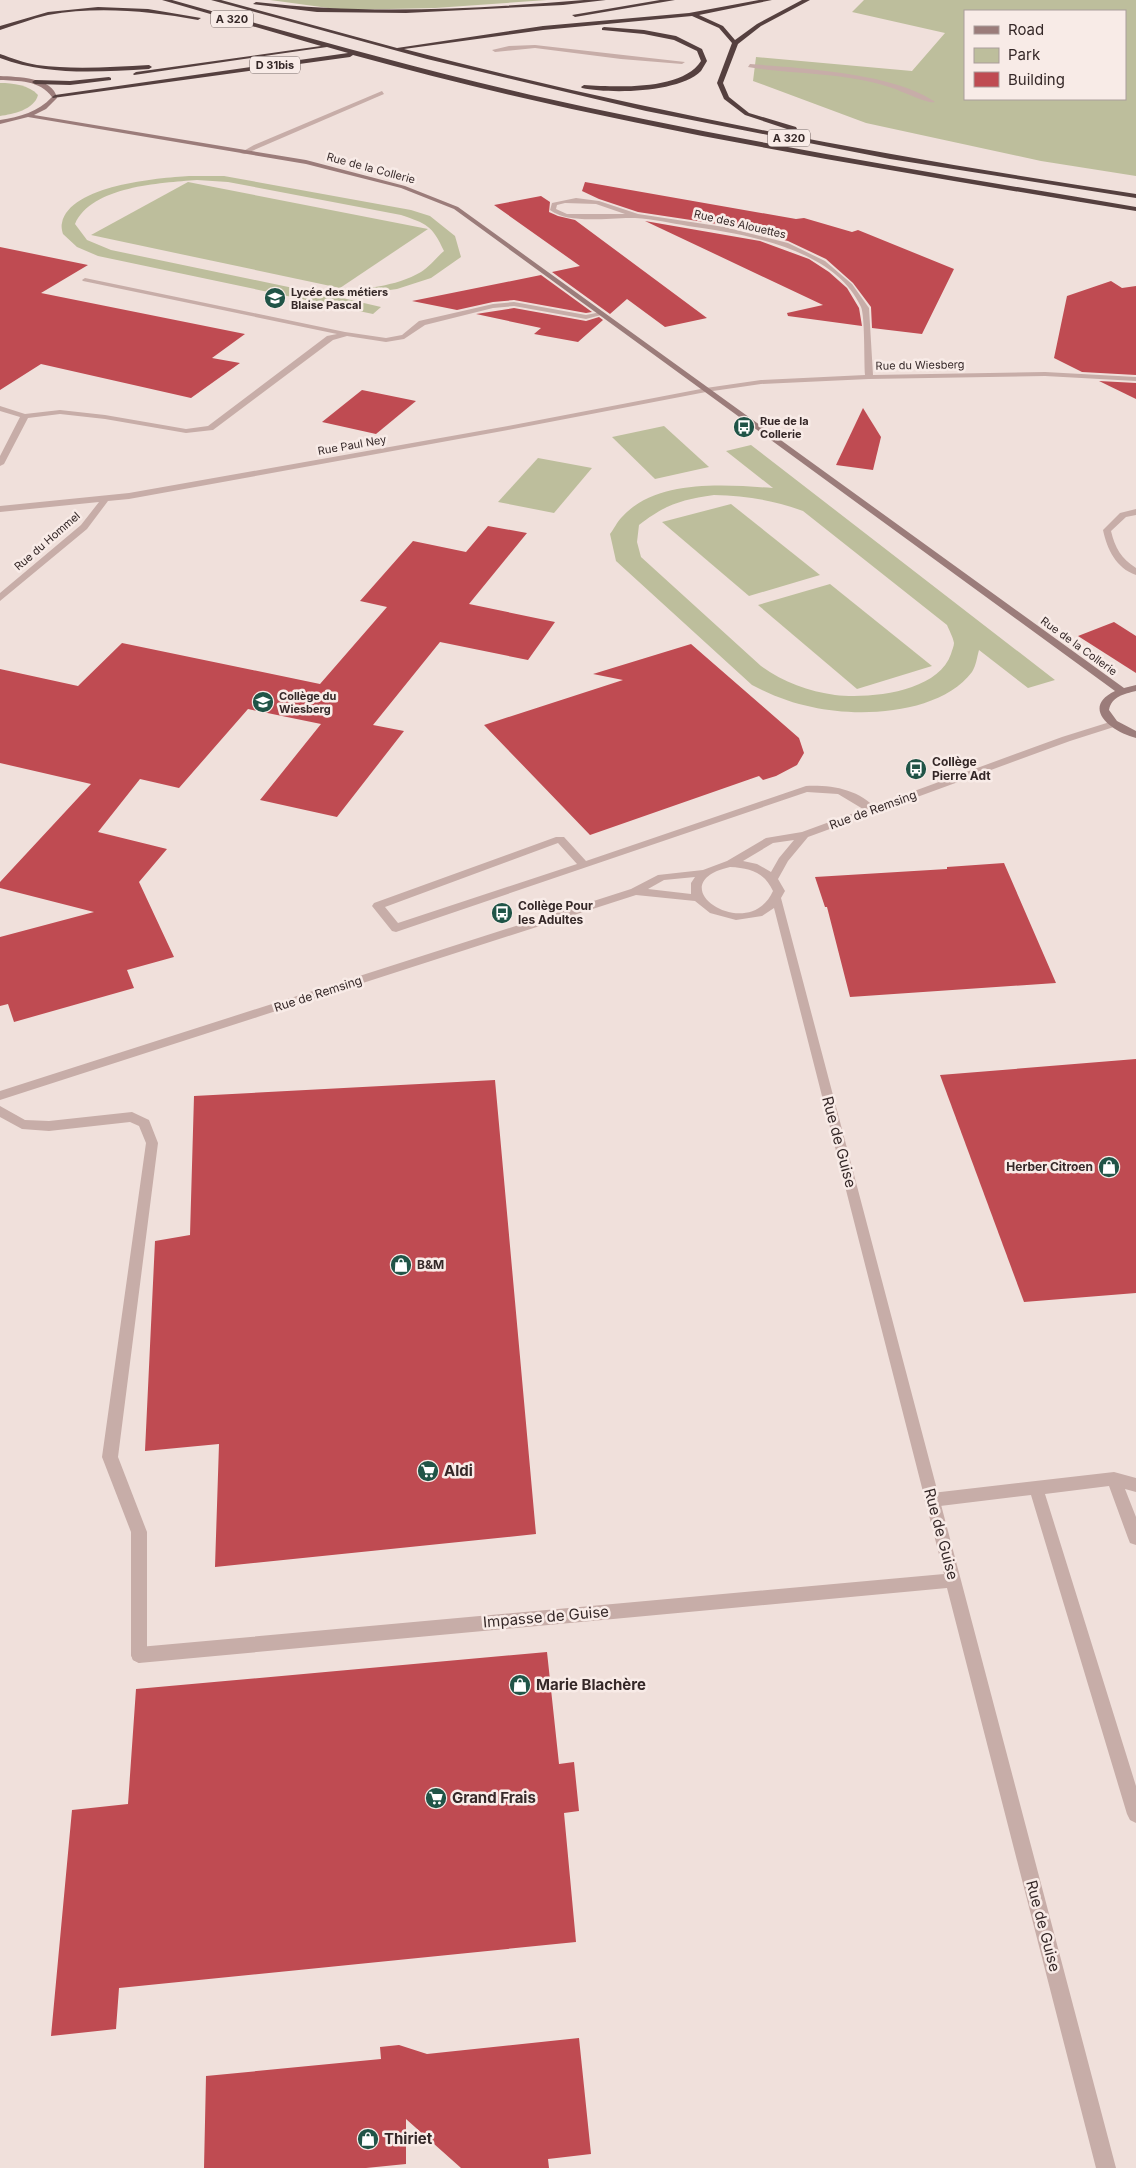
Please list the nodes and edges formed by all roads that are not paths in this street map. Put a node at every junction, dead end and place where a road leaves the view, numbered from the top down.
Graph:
1 (165, 0) edge
2 (214, 0) edge
3 (236, 0) edge
4 (603, 0) edge
5 (672, 0) edge
6 (769, 0) edge
7 (807, 0) edge
8 (120, 1) dead end
9 (151, 11) junction
10 (583, 14) junction
11 (689, 15) junction
12 (563, 16) dead end
13 (203, 19) dead end
14 (211, 21) dead end
15 (0, 28) edge
16 (495, 35) junction
17 (388, 39) dead end
18 (735, 43) junction
19 (495, 50) dead end
20 (0, 56) edge
21 (373, 58) junction
22 (228, 60) junction
23 (682, 62) dead end
24 (750, 66) dead end
25 (485, 71) junction
26 (124, 76) dead end
27 (0, 78) edge
28 (114, 78) dead end
29 (36, 82) junction
30 (382, 93) dead end
31 (55, 98) junction
32 (932, 102) dead end
33 (30, 116) junction
34 (0, 122) edge
35 (799, 131) dead end
36 (826, 137) dead end
37 (243, 153) junction
38 (1096, 190) junction
39 (1136, 196) edge
40 (1136, 209) edge
41 (637, 216) junction
42 (85, 280) dead end
43 (601, 314) junction
44 (347, 334) junction
45 (869, 377) junction
46 (1136, 379) edge
47 (706, 390) junction
48 (0, 408) edge
49 (25, 416) junction
50 (0, 464) edge
51 (106, 498) junction
52 (0, 509) edge
53 (1136, 512) edge
54 (1136, 572) edge
55 (0, 598) edge
56 (1136, 688) edge
57 (1121, 690) junction
58 (1113, 724) junction
59 (1136, 734) edge
60 (872, 810) junction
61 (804, 835) junction
62 (730, 864) junction
63 (584, 865) junction
64 (704, 873) junction
65 (774, 878) junction
66 (635, 891) junction
67 (698, 898) junction
68 (777, 900) junction
69 (0, 1096) edge
70 (0, 1111) edge
71 (1114, 1480) junction
72 (1136, 1485) edge
73 (1036, 1488) junction
74 (932, 1500) junction
75 (1136, 1538) edge
76 (953, 1580) junction
77 (1136, 1814) edge
78 (1106, 2168) edge

1 - 21 highway, A 320
2 - 25 highway, A 320
3 - 4 highway
5 - 10 highway
6 - 11 highway, D 31bis
7 - 18 highway
8 - 9 highway
9 - 13 highway
9 - 15 highway
10 - 11 highway
10 - 12 highway
11 - 16 highway, D 31bis
11 - 18 highway
14 - 21 highway
16 - 25 highway
16 - 31 highway, D 31bis
17 - 22 highway, D 31bis
18 - 35 highway
19 - 23 street
20 - 22 highway
21 - 40 highway, A 320
22 - 26 highway, D 31bis
24 - 32 street
25 - 38 highway, A 320
27 - 29 street
28 - 29 highway
29 - 31 street
30 - 37 street
31 - 33 street
33 - 34 street
33 - 37 street, Rue de la Collerie
36 - 38 highway
37 - 43 street, Rue de la Collerie
38 - 39 highway, A 320
41 - 41 street, Rue des Alouettes
41 - 45 street, Rue des Alouettes
42 - 44 street
43 - 44 street
43 - 47 street, Rue de la Collerie
44 - 49 street
45 - 46 street, Rue du Wiesberg
45 - 47 street, Rue du Wiesberg
47 - 51 street, Rue Paul Ney
47 - 57 street, Rue de la Collerie
48 - 49 street
49 - 50 street
51 - 52 street, Rue Paul Ney
51 - 55 street, Rue du Hommel
53 - 54 street
56 - 57 street
57 - 58 street
58 - 59 street
58 - 60 street, Rue de Remsing
60 - 61 street, Rue de Remsing
60 - 63 street
61 - 62 street, Rue de Remsing
61 - 65 street
62 - 64 street
62 - 65 street
63 - 63 street
64 - 66 street, Rue de Remsing
64 - 67 street
65 - 68 street
66 - 67 street, Rue de Remsing
66 - 69 street, Rue de Remsing
67 - 68 street
68 - 74 street, Rue de Guise
70 - 76 street, Impasse de Guise
71 - 72 street
71 - 73 street
71 - 75 street
73 - 74 street
73 - 77 street
74 - 76 street, Rue de Guise
76 - 78 street, Rue de Guise

